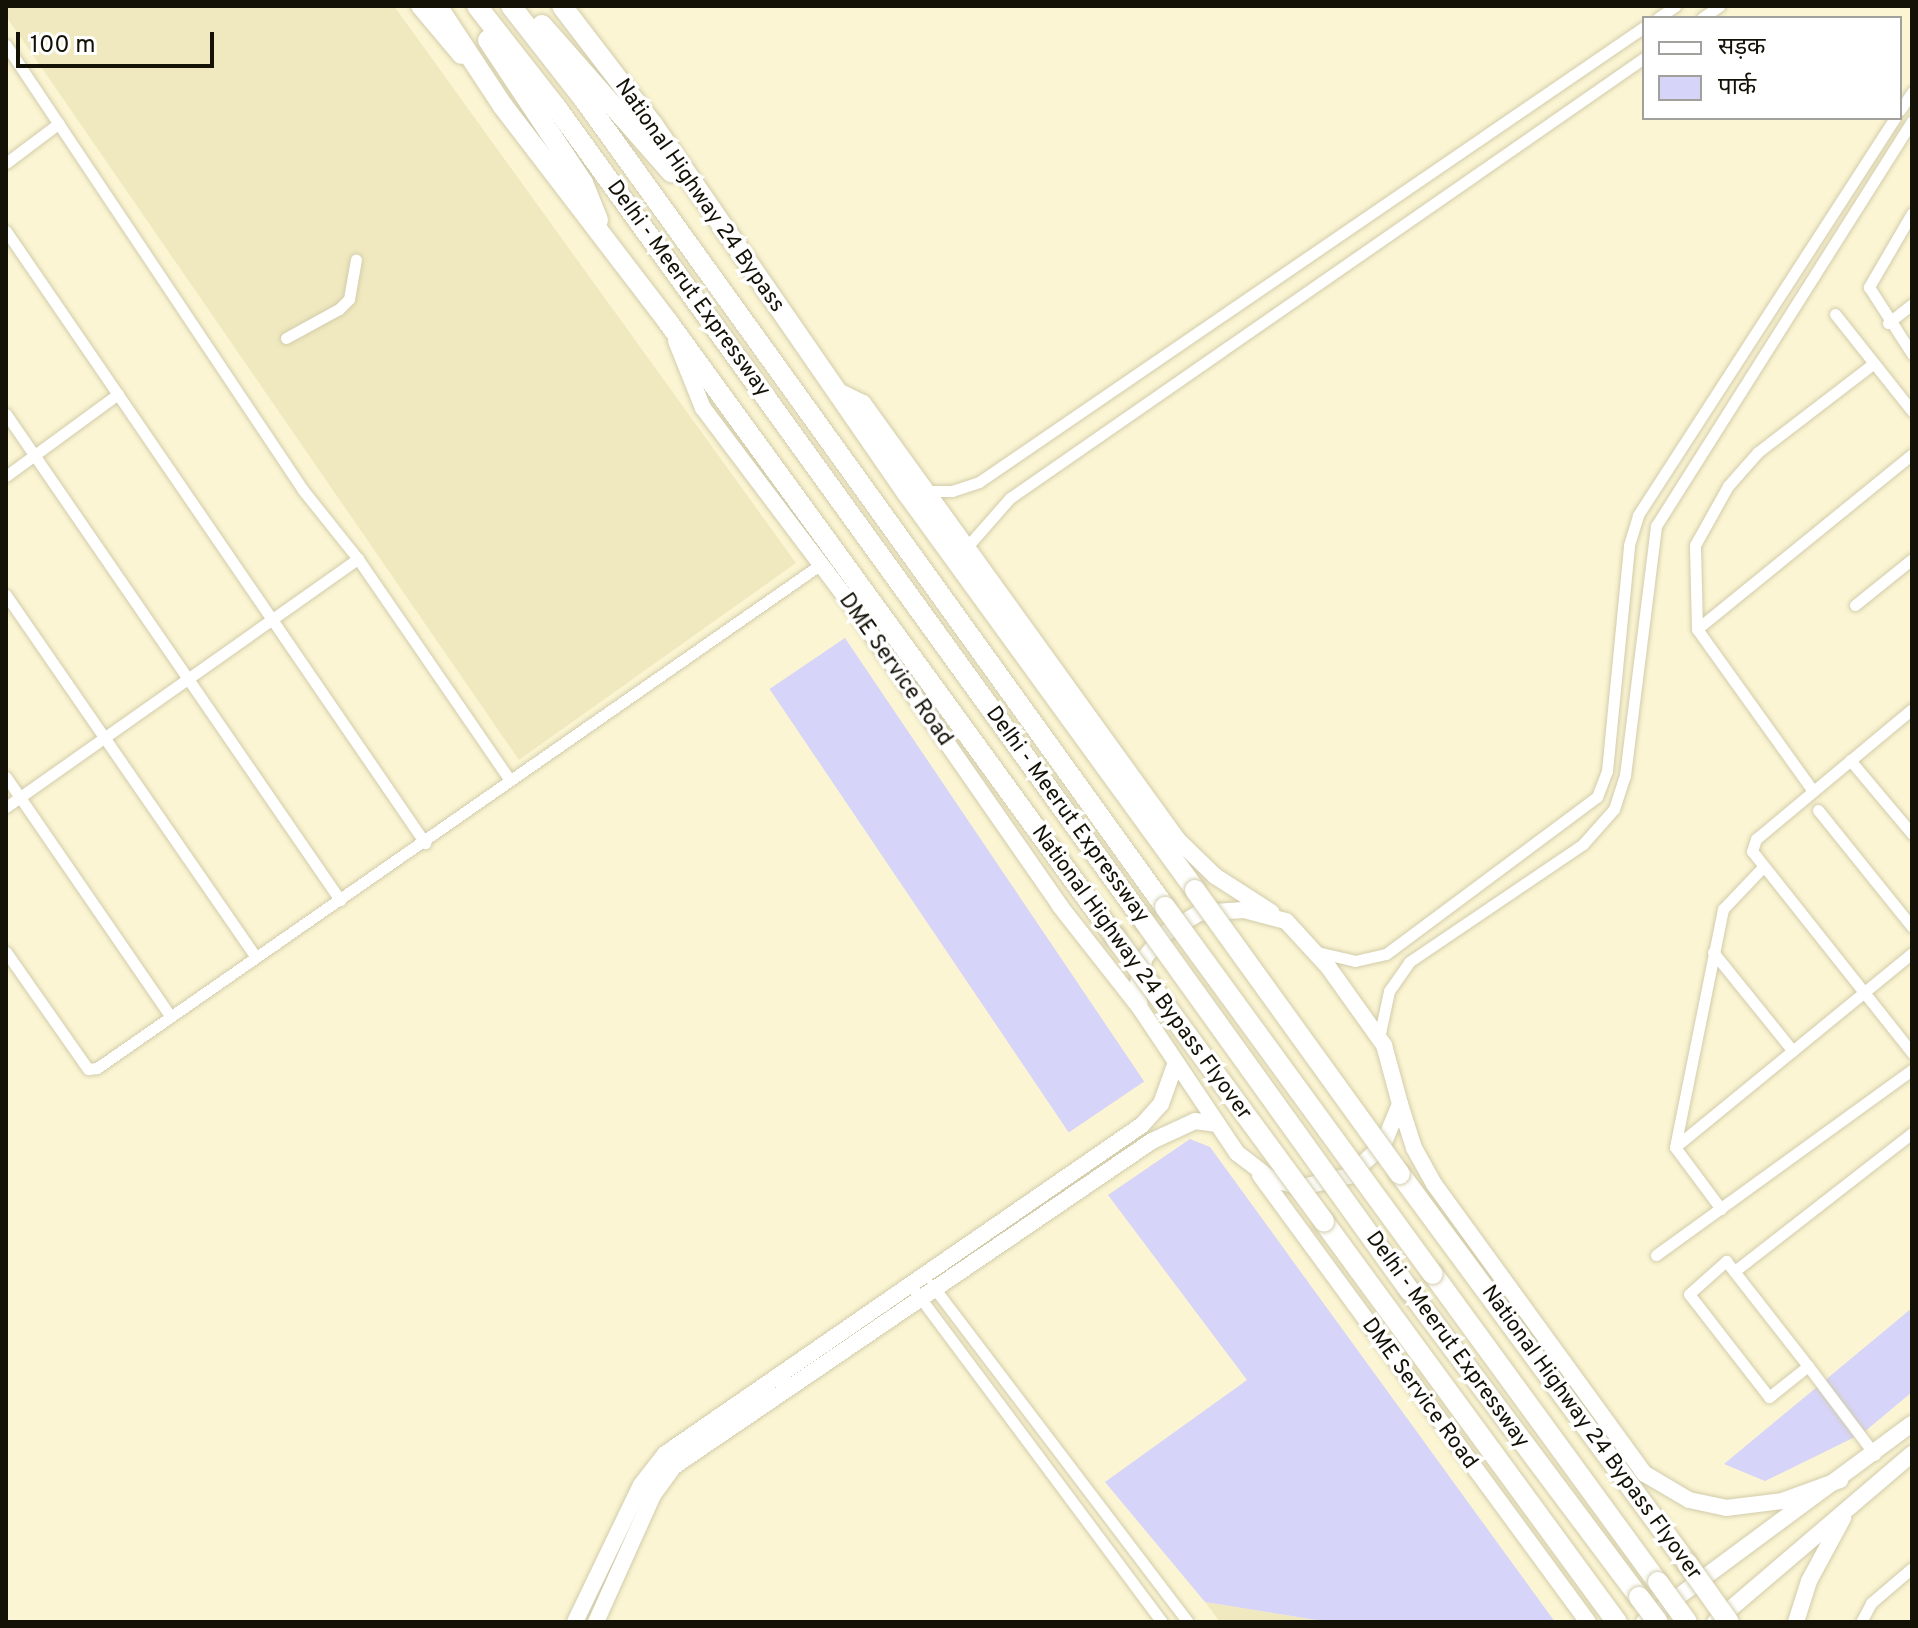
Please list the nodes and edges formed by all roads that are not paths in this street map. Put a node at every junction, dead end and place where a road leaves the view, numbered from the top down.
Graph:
1 (419, 6) edge
2 (437, 6) edge
3 (466, 6) edge
4 (477, 6) edge
5 (511, 6) edge
6 (524, 6) edge
7 (562, 6) edge
8 (1642, 28) edge
9 (6, 45) edge
10 (1642, 59) edge
11 (503, 106) junction
12 (1894, 120) edge
13 (1912, 121) edge
14 (59, 123) junction
15 (6, 163) edge
16 (1912, 213) edge
17 (6, 231) edge
18 (726, 236) junction
19 (612, 253) junction
20 (356, 260) dead end
21 (1912, 304) edge
22 (1835, 314) dead end
23 (668, 322) junction
24 (1888, 323) junction
25 (286, 338) dead end
26 (1912, 354) edge
27 (1874, 363) junction
28 (834, 389) joint
29 (118, 394) junction
30 (1912, 411) edge
31 (6, 414) edge
32 (1912, 454) edge
33 (35, 456) junction
34 (6, 476) edge
35 (917, 492) junction
36 (966, 548) junction
37 (358, 559) junction
38 (1912, 559) edge
39 (821, 564) junction
40 (6, 595) edge
41 (1855, 605) dead end
42 (272, 619) junction
43 (1697, 629) junction
44 (188, 679) junction
45 (1907, 713) edge
46 (1912, 729) edge
47 (104, 737) junction
48 (1850, 760) junction
49 (6, 777) edge
50 (509, 779) junction
51 (1813, 791) junction
52 (20, 797) junction
53 (6, 807) edge
54 (1818, 810) dead end
55 (1561, 827) junction
56 (1912, 834) edge
57 (425, 843) junction
58 (1583, 844) junction
59 (1762, 868) junction
60 (340, 900) junction
61 (1286, 921) junction
62 (1912, 927) edge
63 (1313, 950) junction
64 (6, 952) edge
65 (1713, 952) junction
66 (1912, 953) edge
67 (254, 955) junction
68 (1865, 993) junction
69 (1140, 1008) junction
70 (169, 1014) junction
71 (1379, 1038) junction
72 (1793, 1051) junction
73 (1912, 1053) edge
74 (1175, 1065) junction
75 (1912, 1070) edge
76 (1400, 1104) junction
77 (1217, 1124) junction
78 (1912, 1133) edge
79 (1675, 1147) junction
80 (1252, 1165) junction
81 (1721, 1209) junction
82 (1656, 1255) dead end
83 (1736, 1270) junction
84 (917, 1279) junction
85 (928, 1293) junction
86 (1808, 1366) junction
87 (1912, 1424) edge
88 (1912, 1454) edge
89 (1875, 1455) junction
90 (1840, 1480) junction
91 (1849, 1506) junction
92 (1912, 1568) edge
93 (575, 1622) edge
94 (596, 1622) edge
95 (1162, 1622) edge
96 (1188, 1622) edge
97 (1588, 1622) edge
98 (1617, 1622) edge
99 (1644, 1622) edge
100 (1658, 1622) edge
101 (1687, 1622) edge
102 (1715, 1622) edge
103 (1729, 1622) edge
104 (1796, 1622) edge
105 (1861, 1622) edge

1 - 11 main road
2 - 11 highway
3 - 19 highway
4 - 100 highway, Delhi - Meerut Expressway, bridge
5 - 101 highway, Delhi - Meerut Expressway, bridge
6 - 18 highway
7 - 18 highway, National Highway 24 Bypass
8 - 35 street
9 - 14 street
10 - 36 street
11 - 19 highway
12 - 55 street
13 - 58 street
14 - 15 street
14 - 37 street
16 - 24 street
17 - 29 street
18 - 28 highway, National Highway 24 Bypass
19 - 23 highway
20 - 25 street
21 - 24 street
22 - 27 street
23 - 39 main road, DME Service Road
23 - 98 highway, National Highway 24 Bypass Flyover, bridge
24 - 26 street
27 - 30 street
27 - 43 street
28 - 35 highway, National Highway 24 Bypass Flyover
29 - 33 street
29 - 42 street
31 - 33 street
32 - 43 street
33 - 34 street
33 - 44 street
35 - 36 main road
35 - 103 highway, National Highway 24 Bypass Flyover, bridge
36 - 61 main road
37 - 42 street
37 - 50 street
38 - 41 street
39 - 50 street
39 - 69 main road, DME Service Road
40 - 47 street
42 - 44 street
42 - 57 street
43 - 51 street
44 - 47 street
44 - 60 street
45 - 46 street
45 - 48 street
47 - 52 street
47 - 67 street
48 - 51 street
48 - 56 street
49 - 52 street
50 - 57 street
51 - 59 street
52 - 53 street
52 - 70 street
54 - 62 street
55 - 58 street
55 - 63 street
57 - 60 street
58 - 71 street
59 - 65 street
59 - 68 street
60 - 67 street
61 - 63 main road
61 - 69 main road
63 - 71 main road
64 - 70 street
65 - 72 street
65 - 79 street
66 - 68 street
67 - 70 street
68 - 72 street
68 - 73 street
69 - 74 main road
71 - 76 main road
72 - 79 street
74 - 77 main road
74 - 84 main road
75 - 81 street
76 - 80 main road
76 - 90 main road
77 - 80 main road
77 - 85 main road
78 - 83 street
79 - 81 street
80 - 97 main road, DME Service Road
81 - 82 street
83 - 86 street
83 - 86 street
84 - 85 street
84 - 93 main road
85 - 94 main road
85 - 95 street
85 - 96 street
86 - 89 street
87 - 89 main road
88 - 91 main road
89 - 90 main road
90 - 99 main road
91 - 102 main road
91 - 104 main road
92 - 105 street

